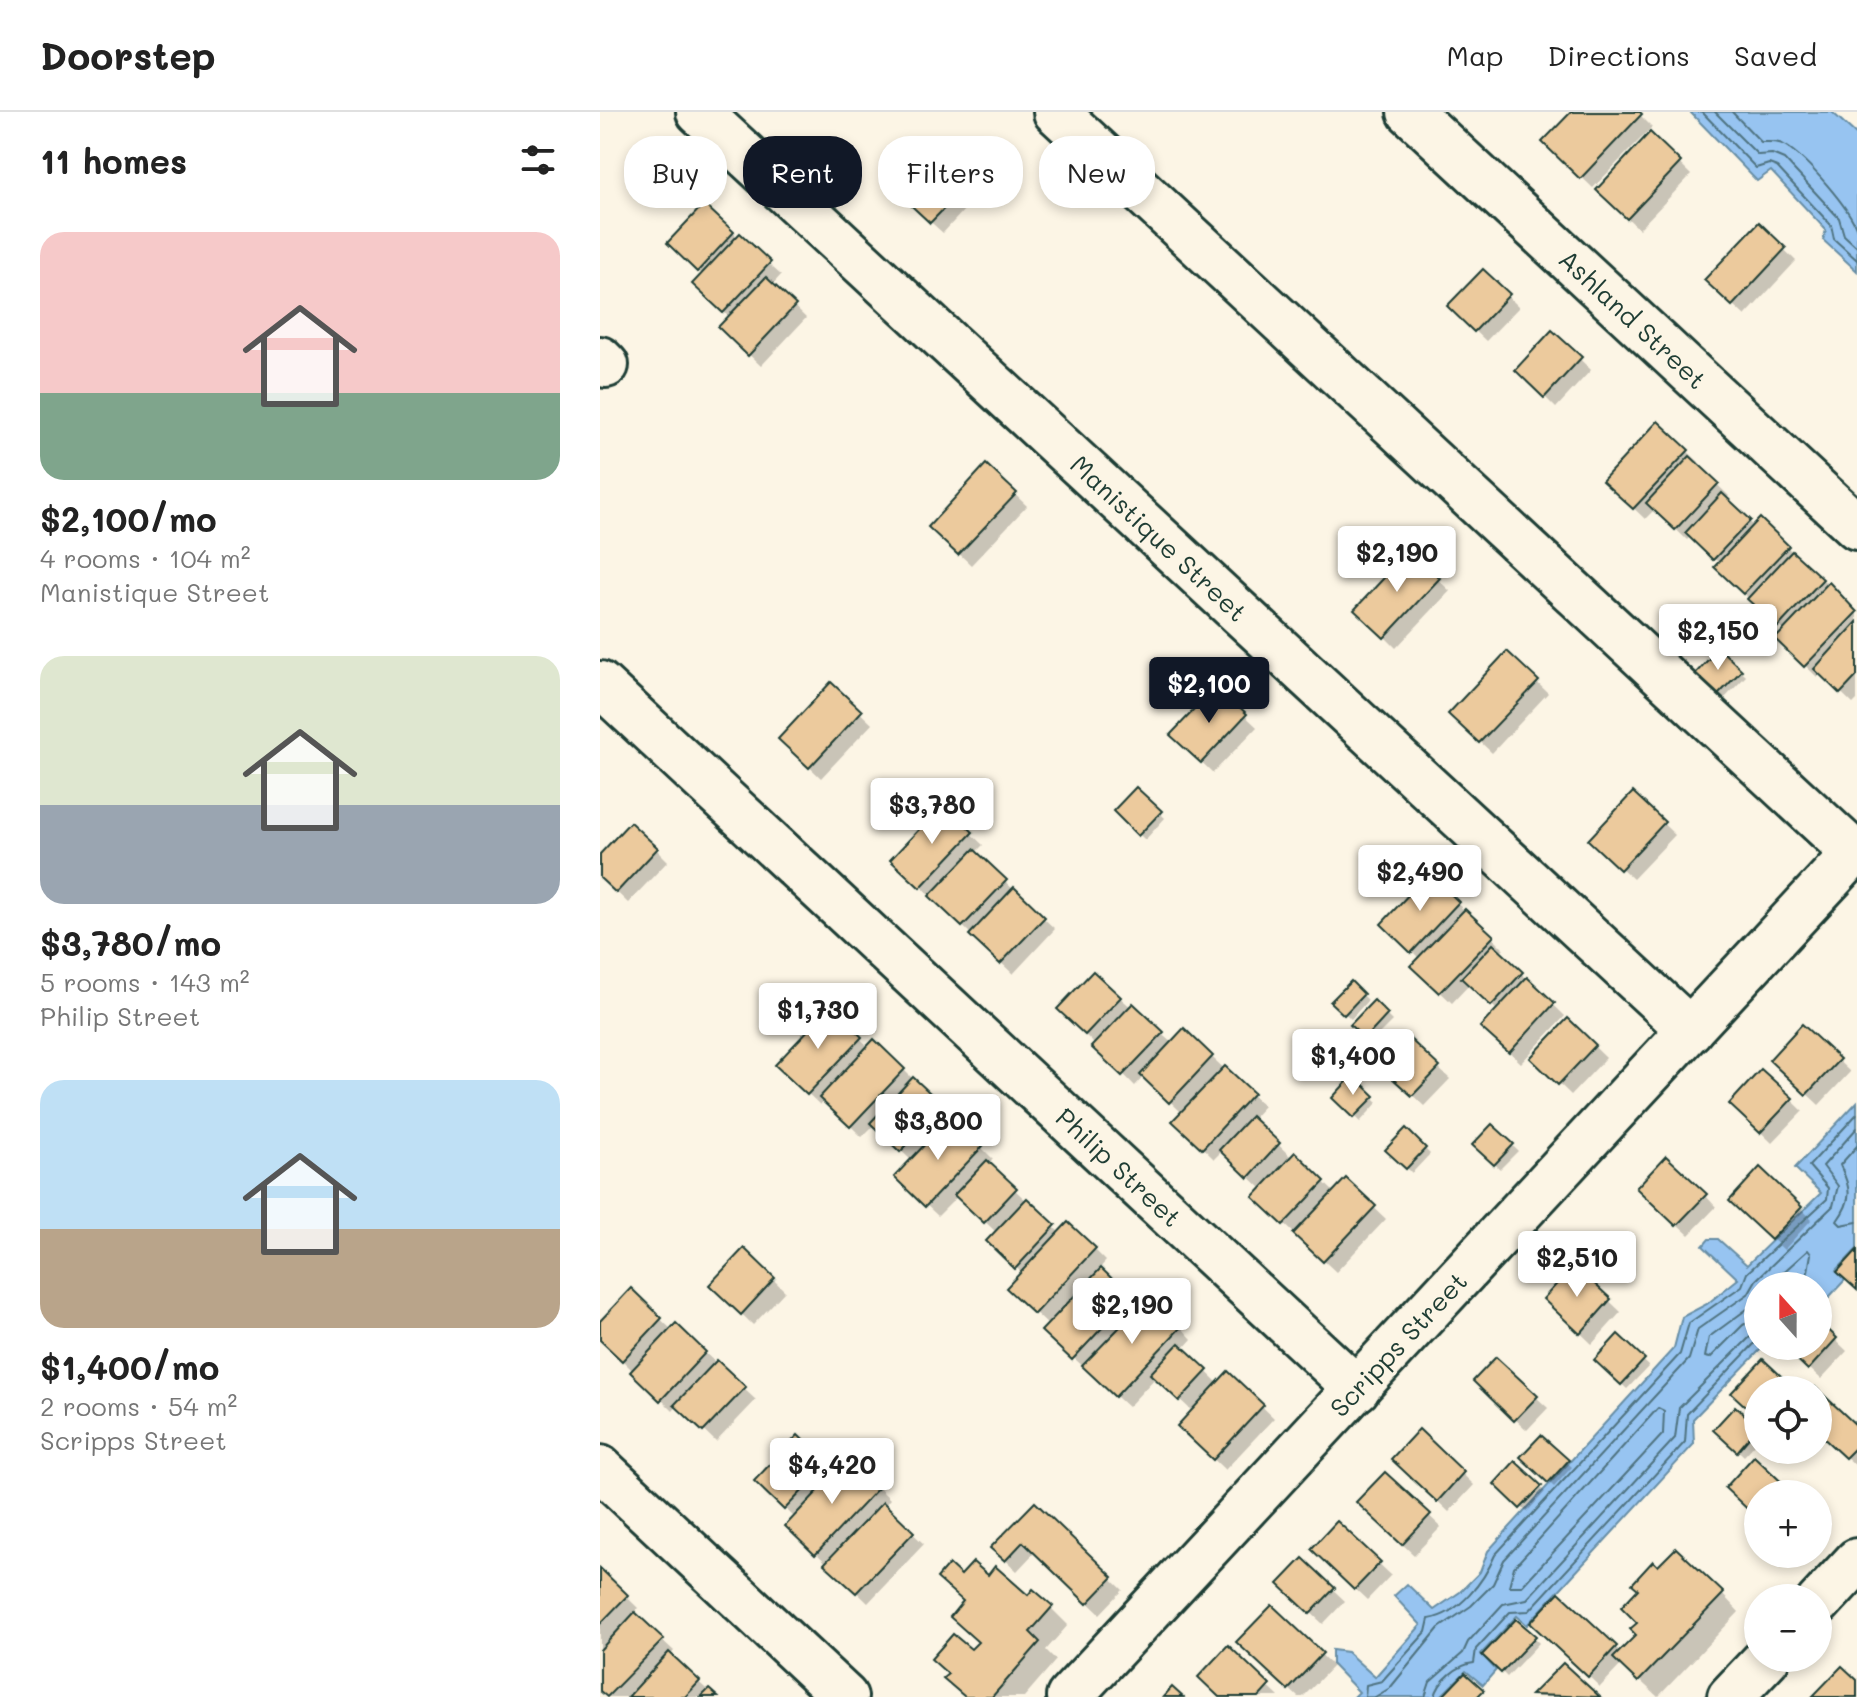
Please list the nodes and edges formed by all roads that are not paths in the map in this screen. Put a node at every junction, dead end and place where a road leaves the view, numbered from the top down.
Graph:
1 (699, 112) edge
2 (1056, 112) edge
3 (1410, 112) edge
4 (1857, 527) edge
5 (600, 684) edge
6 (1855, 852) edge
7 (1690, 1030) junction
8 (1357, 1389) junction
9 (600, 1468) edge
10 (1857, 1561) edge
11 (1832, 1588) edge
12 (1754, 1672) edge
13 (845, 1697) edge
14 (1069, 1697) edge
15 (1730, 1697) edge

1 - 7 street, Manistique Street
2 - 6 street
3 - 4 street, Ashland Street
5 - 8 street, Philip Street
6 - 7 street, Scripps Street
7 - 8 street, Scripps Street
8 - 14 street, Scripps Street
9 - 13 street
10 - 11 street
12 - 15 street

